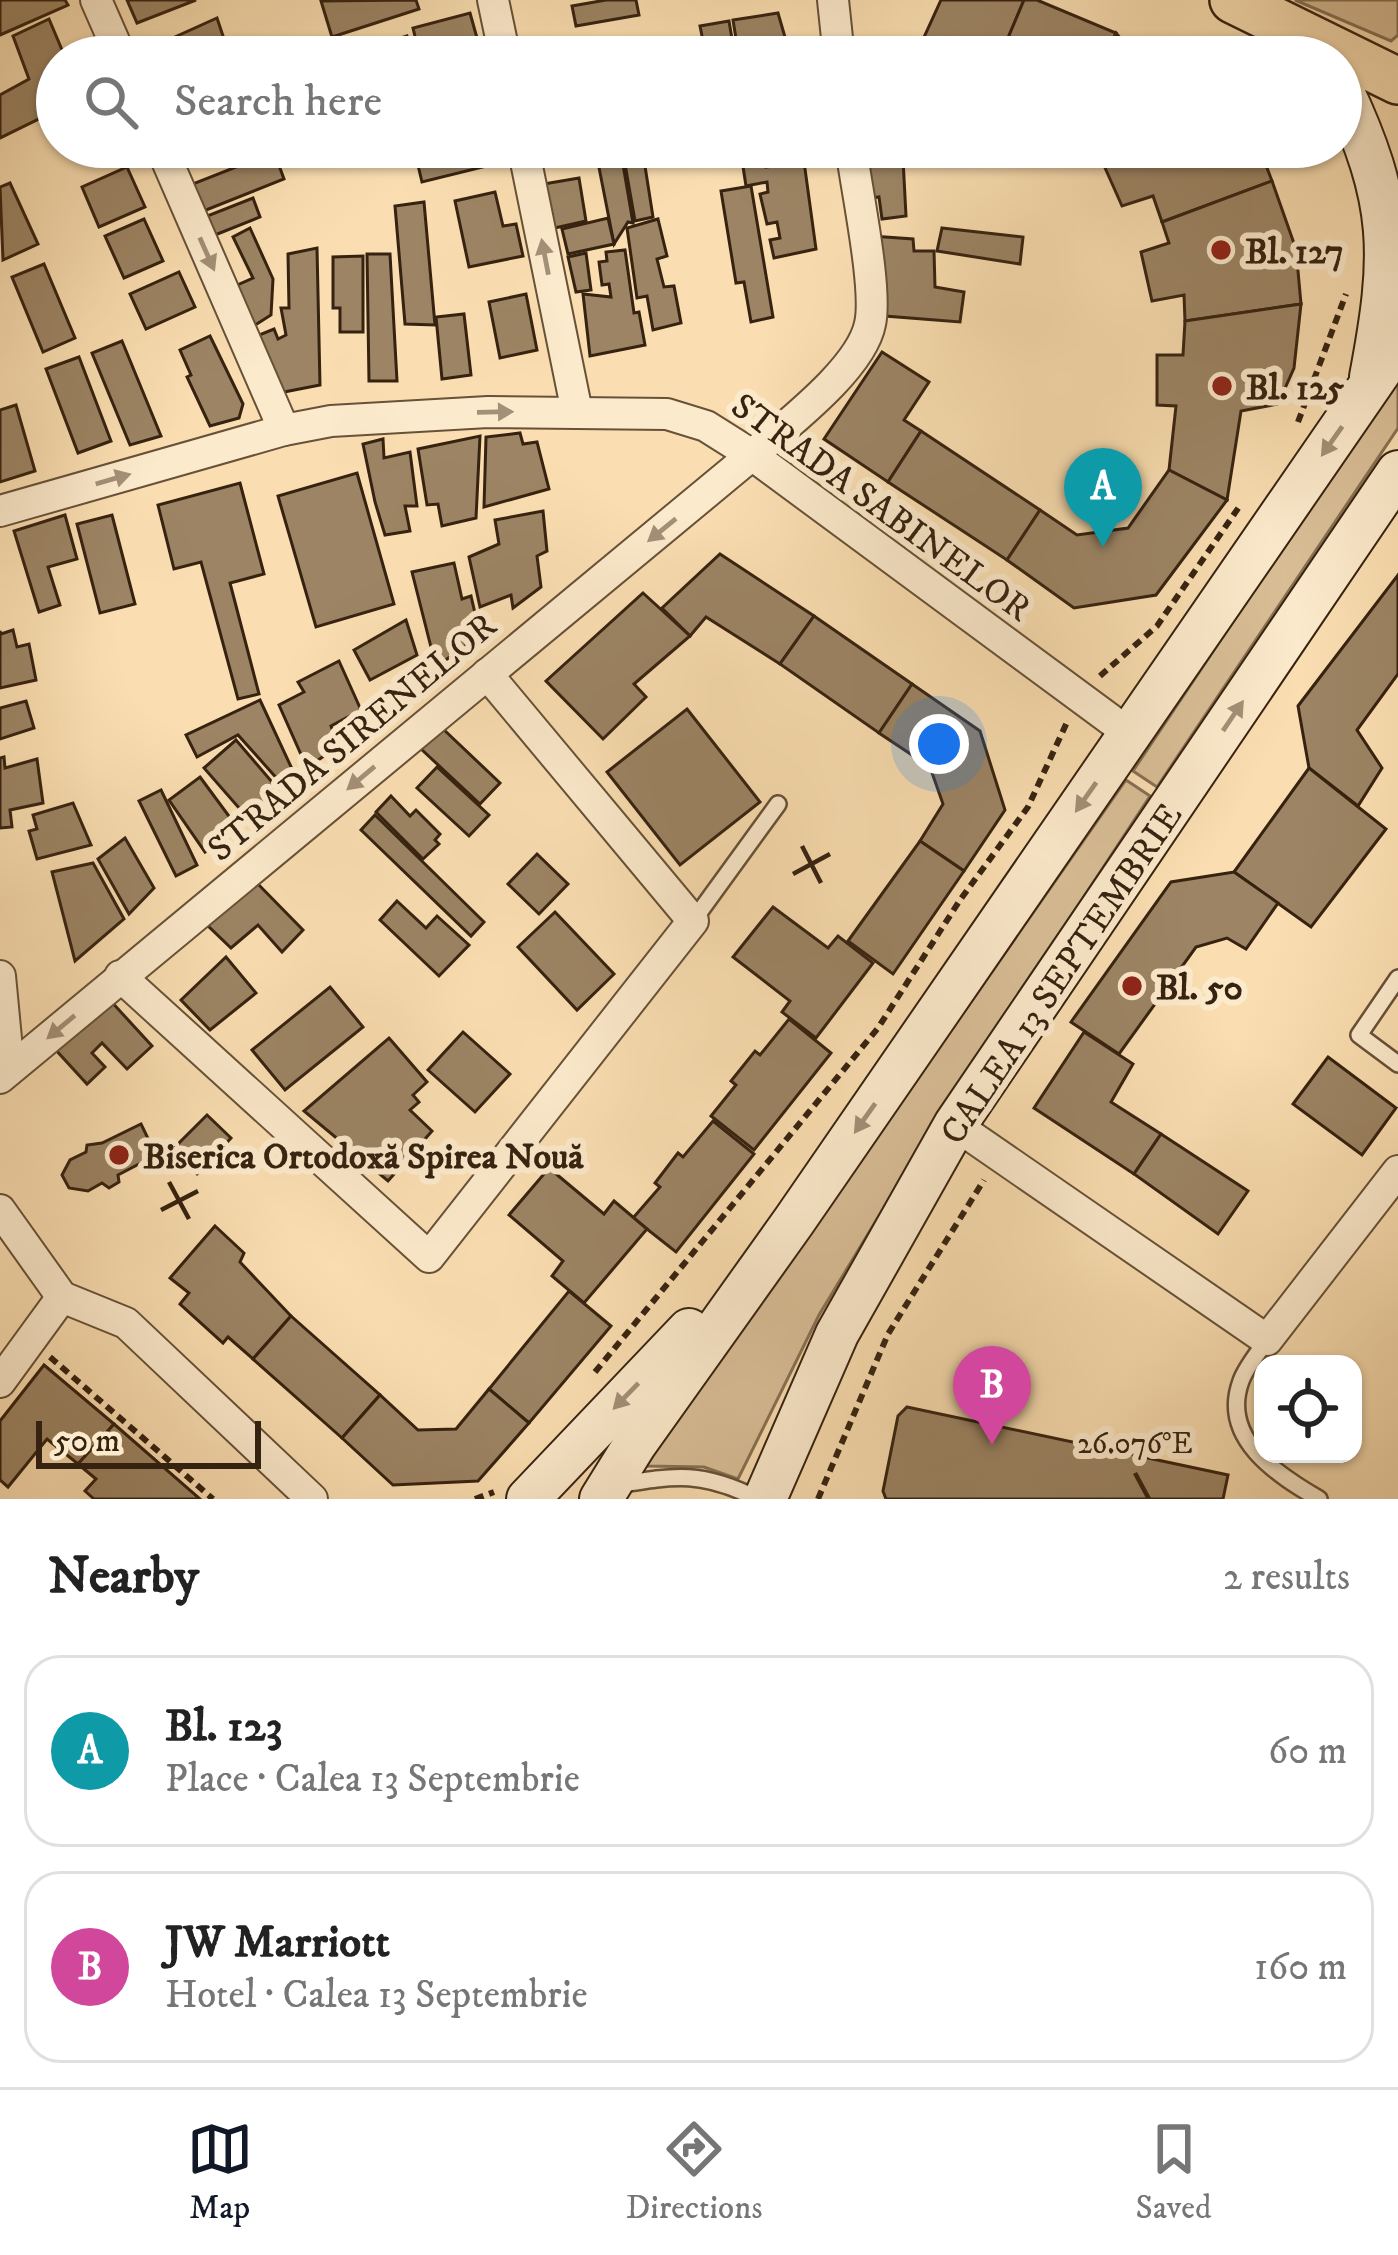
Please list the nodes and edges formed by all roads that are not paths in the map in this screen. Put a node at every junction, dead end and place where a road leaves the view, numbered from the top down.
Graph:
1 (96, 0) edge
2 (493, 0) edge
3 (833, 0) edge
4 (1233, 0) edge
5 (112, 36) edge
6 (501, 36) edge
7 (837, 36) edge
8 (1296, 36) edge
9 (1362, 67) edge
10 (1398, 81) edge
11 (1362, 133) edge
12 (169, 168) edge
13 (527, 168) edge
14 (853, 168) edge
15 (1398, 345) edge
16 (1369, 387) junction
17 (577, 412) junction
18 (284, 430) junction
19 (752, 455) junction
20 (1398, 472) edge
21 (0, 511) edge
22 (487, 674) junction
23 (1130, 734) junction
24 (778, 804) dead end
25 (693, 921) junction
26 (0, 976) edge
27 (120, 976) junction
28 (1398, 979) edge
29 (1398, 1064) edge
30 (5, 1074) edge
31 (955, 1125) junction
32 (1398, 1171) edge
33 (0, 1210) edge
34 (794, 1221) junction
35 (62, 1297) junction
36 (1267, 1340) junction
37 (0, 1382) edge
38 (605, 1493) edge
39 (511, 1496) edge
40 (312, 1499) edge
41 (762, 1499) edge
42 (1318, 1499) edge

1 - 5 street
2 - 6 street
3 - 7 street
4 - 8 main road
9 - 10 main road
11 - 16 main road
12 -> 18 street
17 -> 13 street
14 - 19 street, STRADA SIRENELOR
15 - 16 main road
16 -> 23 main road
18 -> 17 street, STRADA SABINELOR
17 - 19 street, STRADA SABINELOR
21 -> 18 street, STRADA SABINELOR
19 -> 22 street, STRADA SIRENELOR
19 - 23 street, STRADA SABINELOR
31 -> 20 main road, CALEA 13 SEPTEMBRIE
22 - 25 street
22 -> 27 street, STRADA SIRENELOR
23 -> 34 main road
24 - 25 lane
25 - 27 street
26 - 30 street
27 -> 30 street, STRADA SIRENELOR
28 - 29 lane
31 - 36 street
31 - 41 main road, CALEA 13 SEPTEMBRIE
32 - 36 street
33 - 35 street
34 - 38 main road
34 -> 39 main road
35 - 37 street
35 - 40 street
36 - 42 lane
38 - 41 lane

